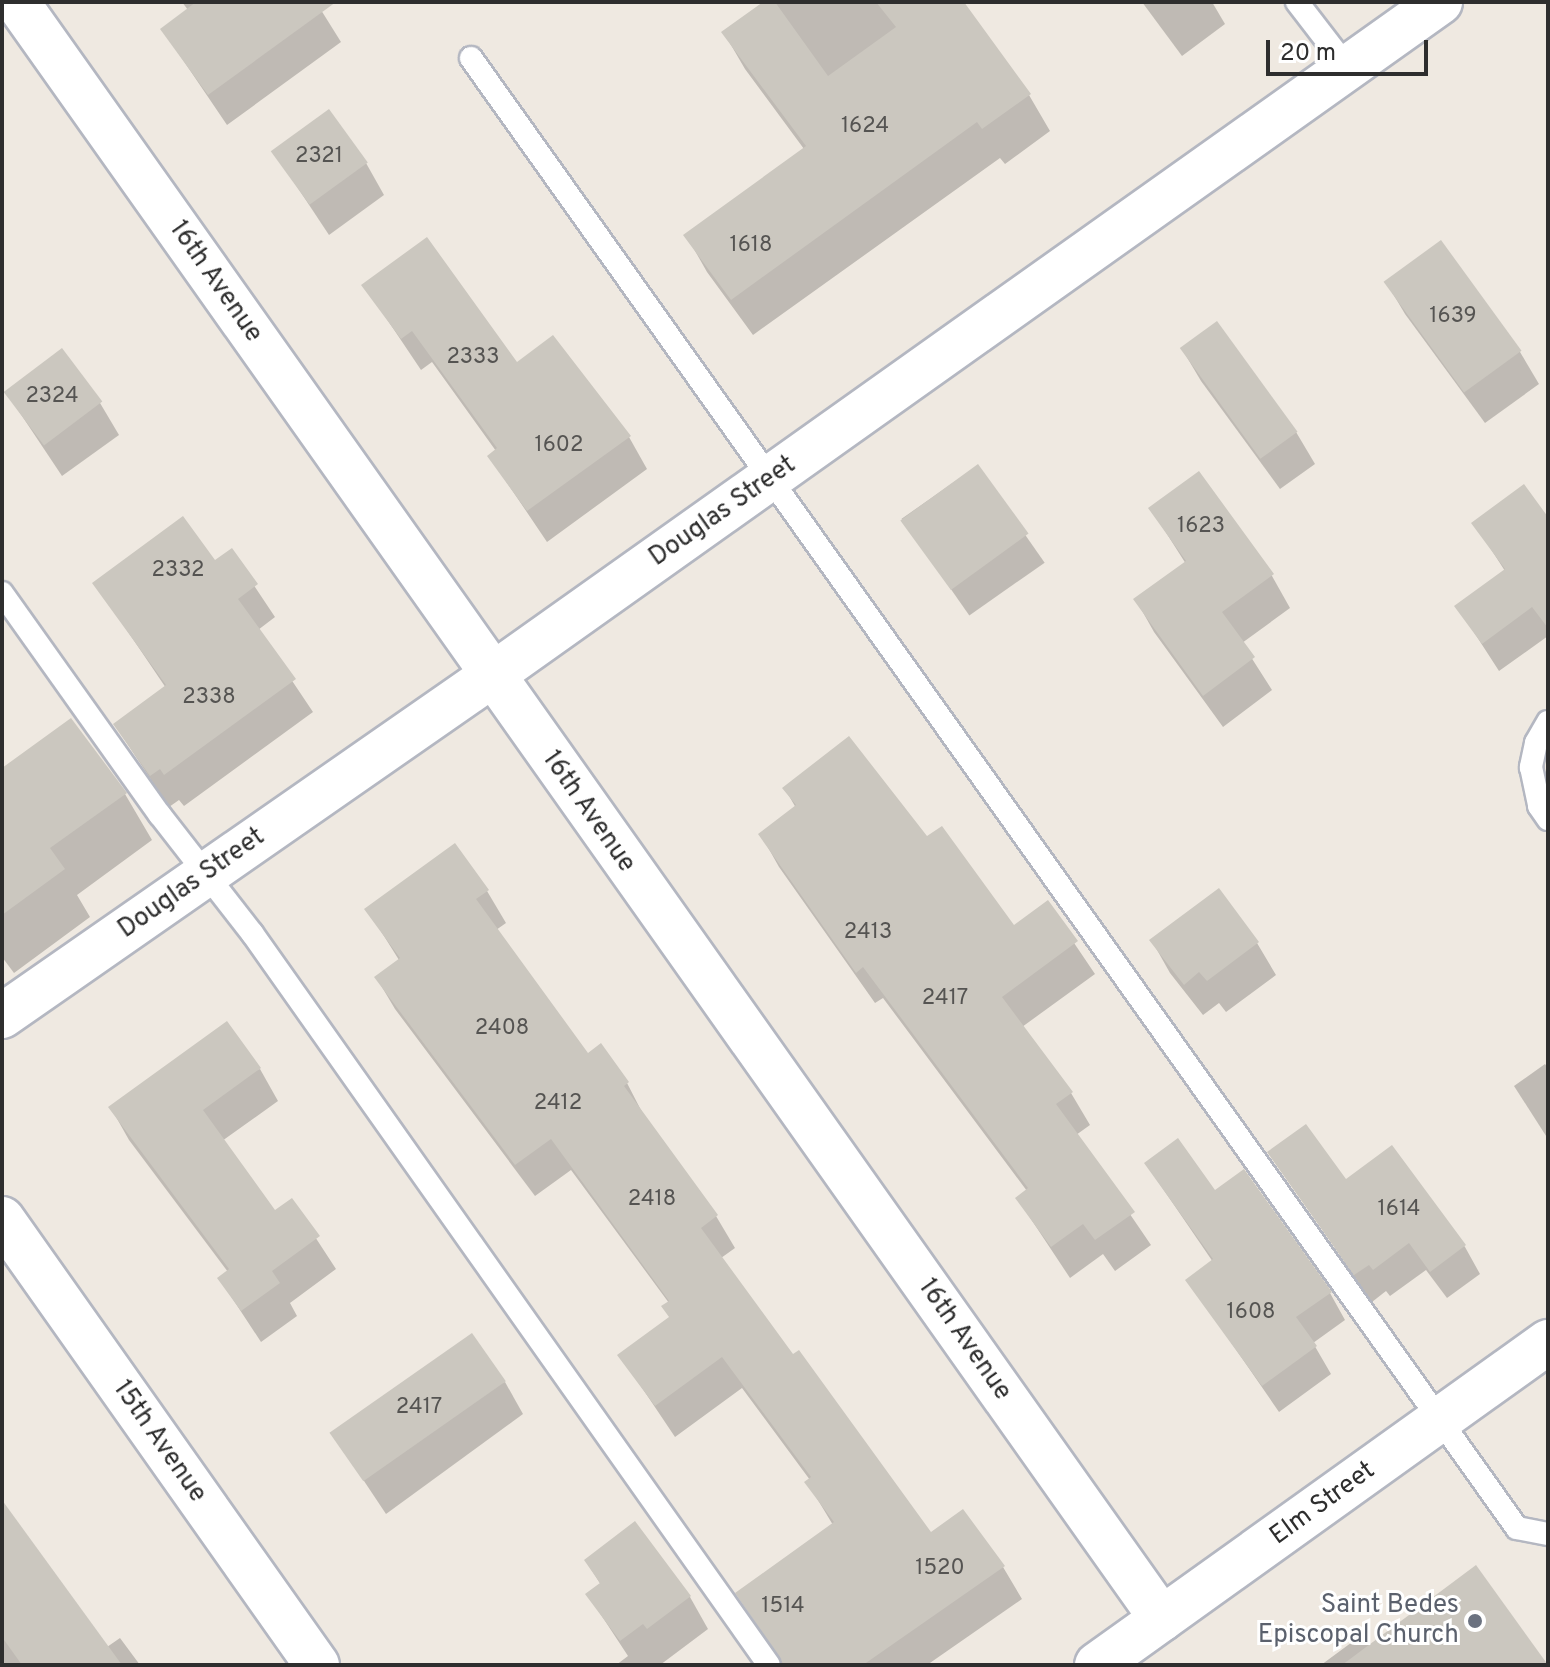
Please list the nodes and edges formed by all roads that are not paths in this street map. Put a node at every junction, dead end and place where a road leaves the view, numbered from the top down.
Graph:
1 (17, 2) edge
2 (1297, 2) edge
3 (1440, 2) edge
4 (471, 58) dead end
5 (1347, 67) junction
6 (772, 476) junction
7 (2, 593) edge
8 (491, 676) junction
9 (1548, 722) edge
10 (1548, 819) edge
11 (206, 874) junction
12 (2, 1016) edge
13 (2, 1219) edge
14 (1548, 1342) edge
15 (1441, 1419) junction
16 (1548, 1534) edge
17 (1162, 1619) junction
18 (317, 1665) edge
19 (769, 1665) edge
20 (1097, 1665) edge

1 - 8 street, 16th Avenue
2 - 5 lane
3 - 5 street, Douglas Street
4 - 6 lane
5 - 6 street, Douglas Street
6 - 8 street, Douglas Street
6 - 15 lane
7 - 11 lane
8 - 11 street, Douglas Street
8 - 17 street, 16th Avenue
9 - 10 lane
11 - 12 street, Douglas Street
11 - 19 lane
13 - 18 street, 15th Avenue
14 - 15 street, Elm Street
15 - 16 lane
15 - 17 street, Elm Street
17 - 20 street, Elm Street

